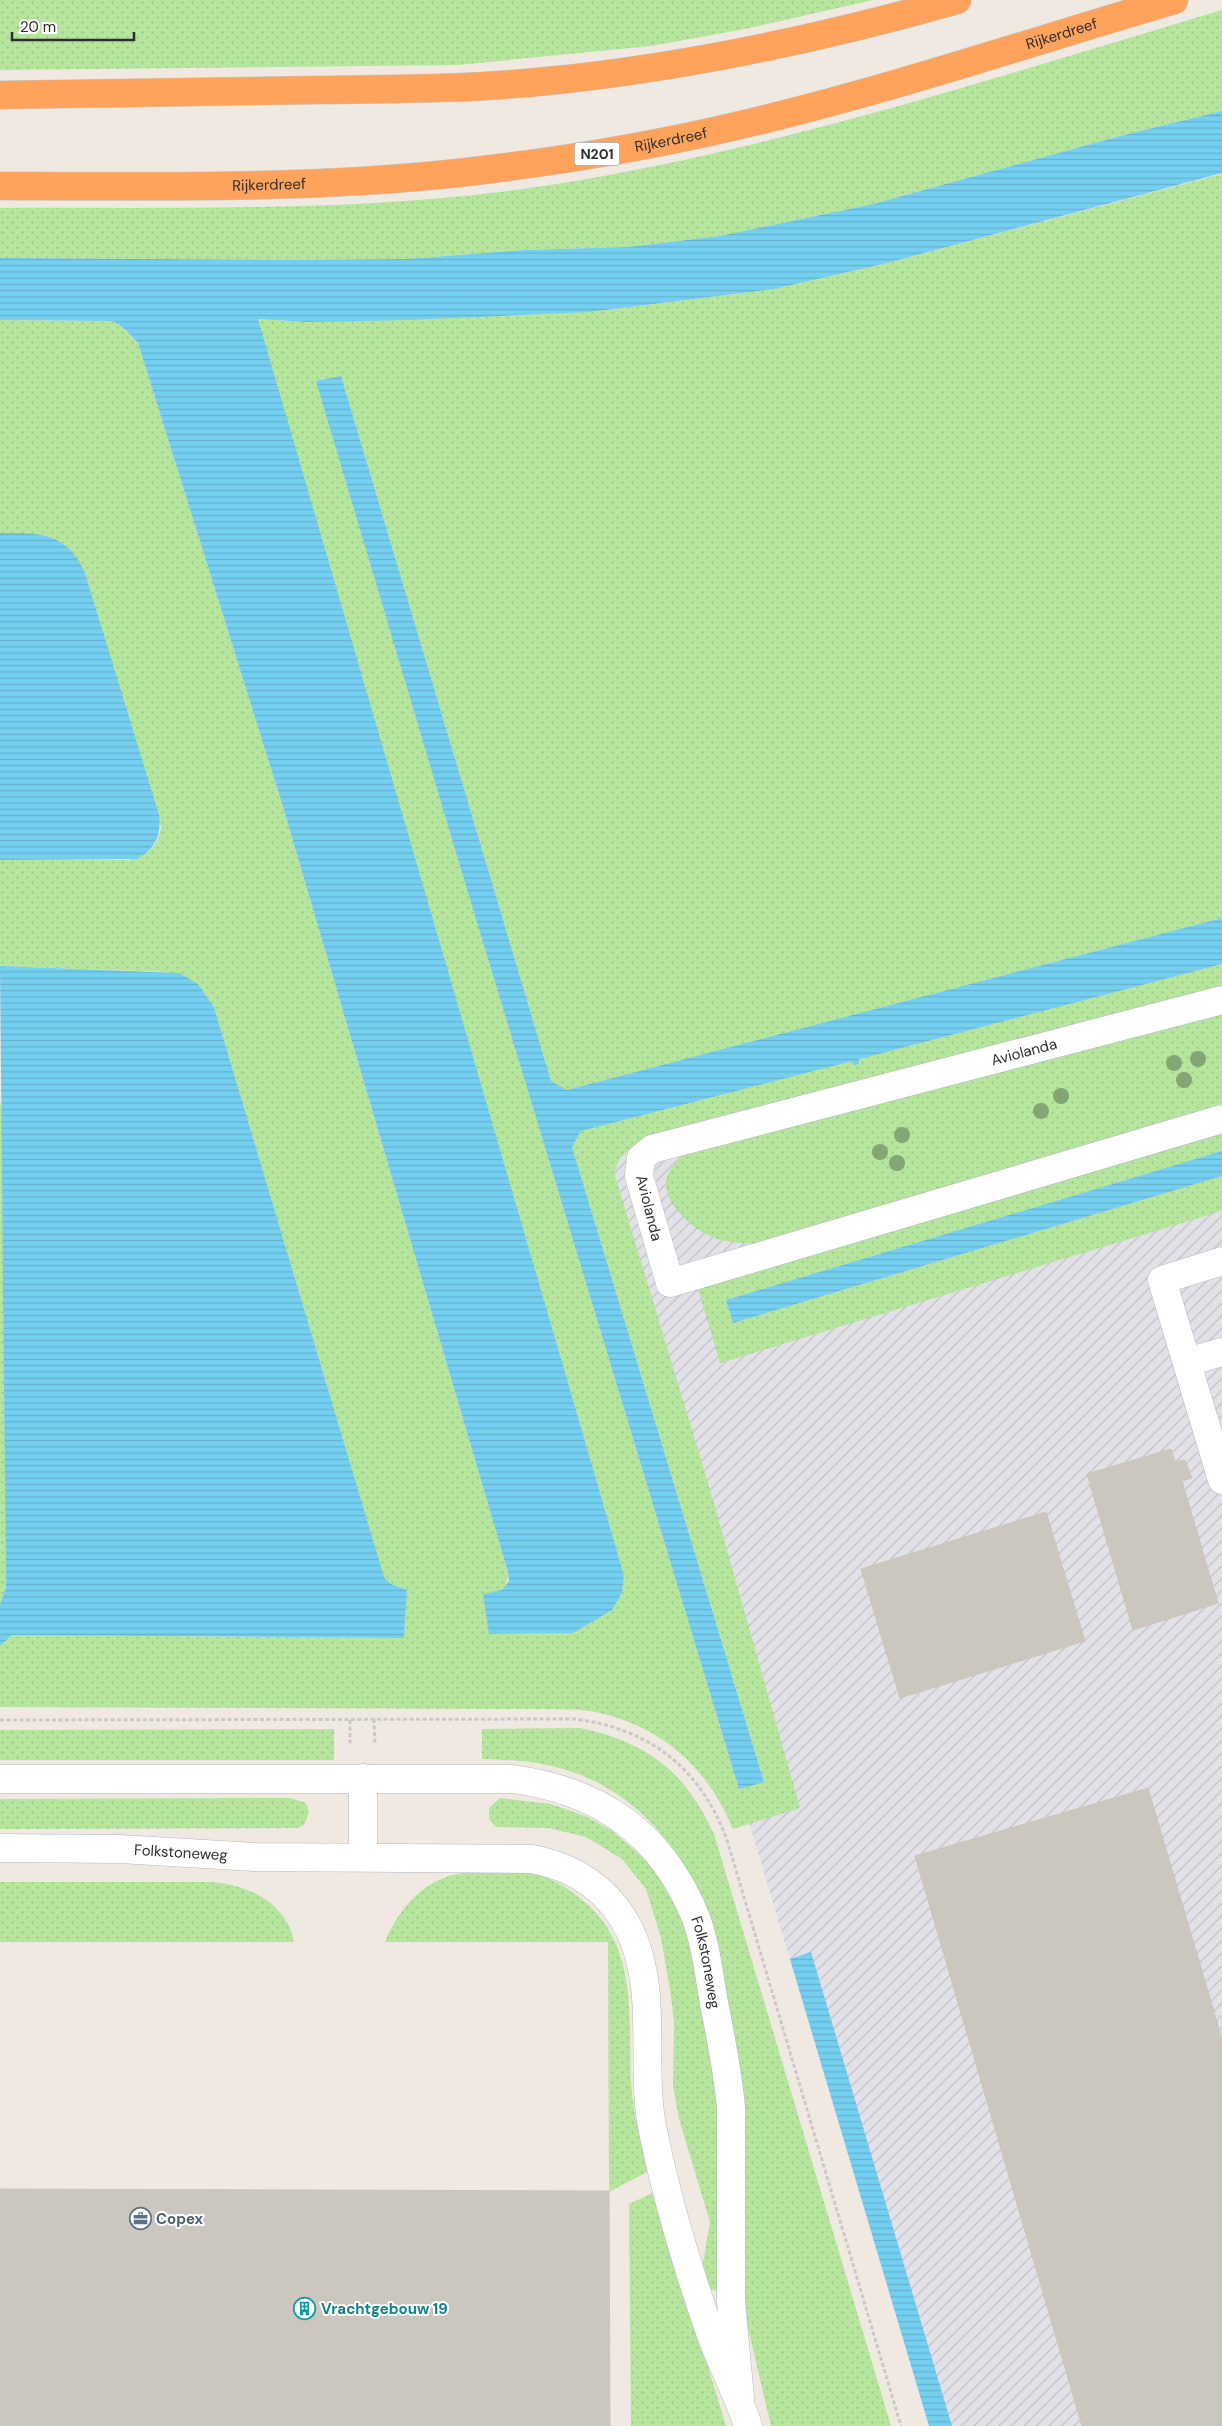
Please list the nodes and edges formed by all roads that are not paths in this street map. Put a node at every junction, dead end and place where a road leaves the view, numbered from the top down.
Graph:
1 (957, 0) edge
2 (1174, 0) edge
3 (0, 95) edge
4 (0, 186) edge
5 (1222, 1000) edge
6 (1222, 1119) edge
7 (1222, 1261) edge
8 (1222, 1352) edge
9 (1187, 1362) junction
10 (1222, 1480) edge
11 (363, 1778) junction
12 (0, 1779) edge
13 (0, 1848) edge
14 (363, 1857) junction
15 (740, 2398) junction
16 (748, 2426) edge

1 - 3 highway
2 - 4 highway, Rijkerdreef / N201
5 - 6 street, Aviolanda
7 - 9 street
8 - 9 street
9 - 10 street
11 - 12 street, Folkstoneweg
11 - 14 street
11 - 15 street, Folkstoneweg
13 - 14 street, Folkstoneweg
14 - 15 street, Folkstoneweg
15 - 16 street, Folkstoneweg

